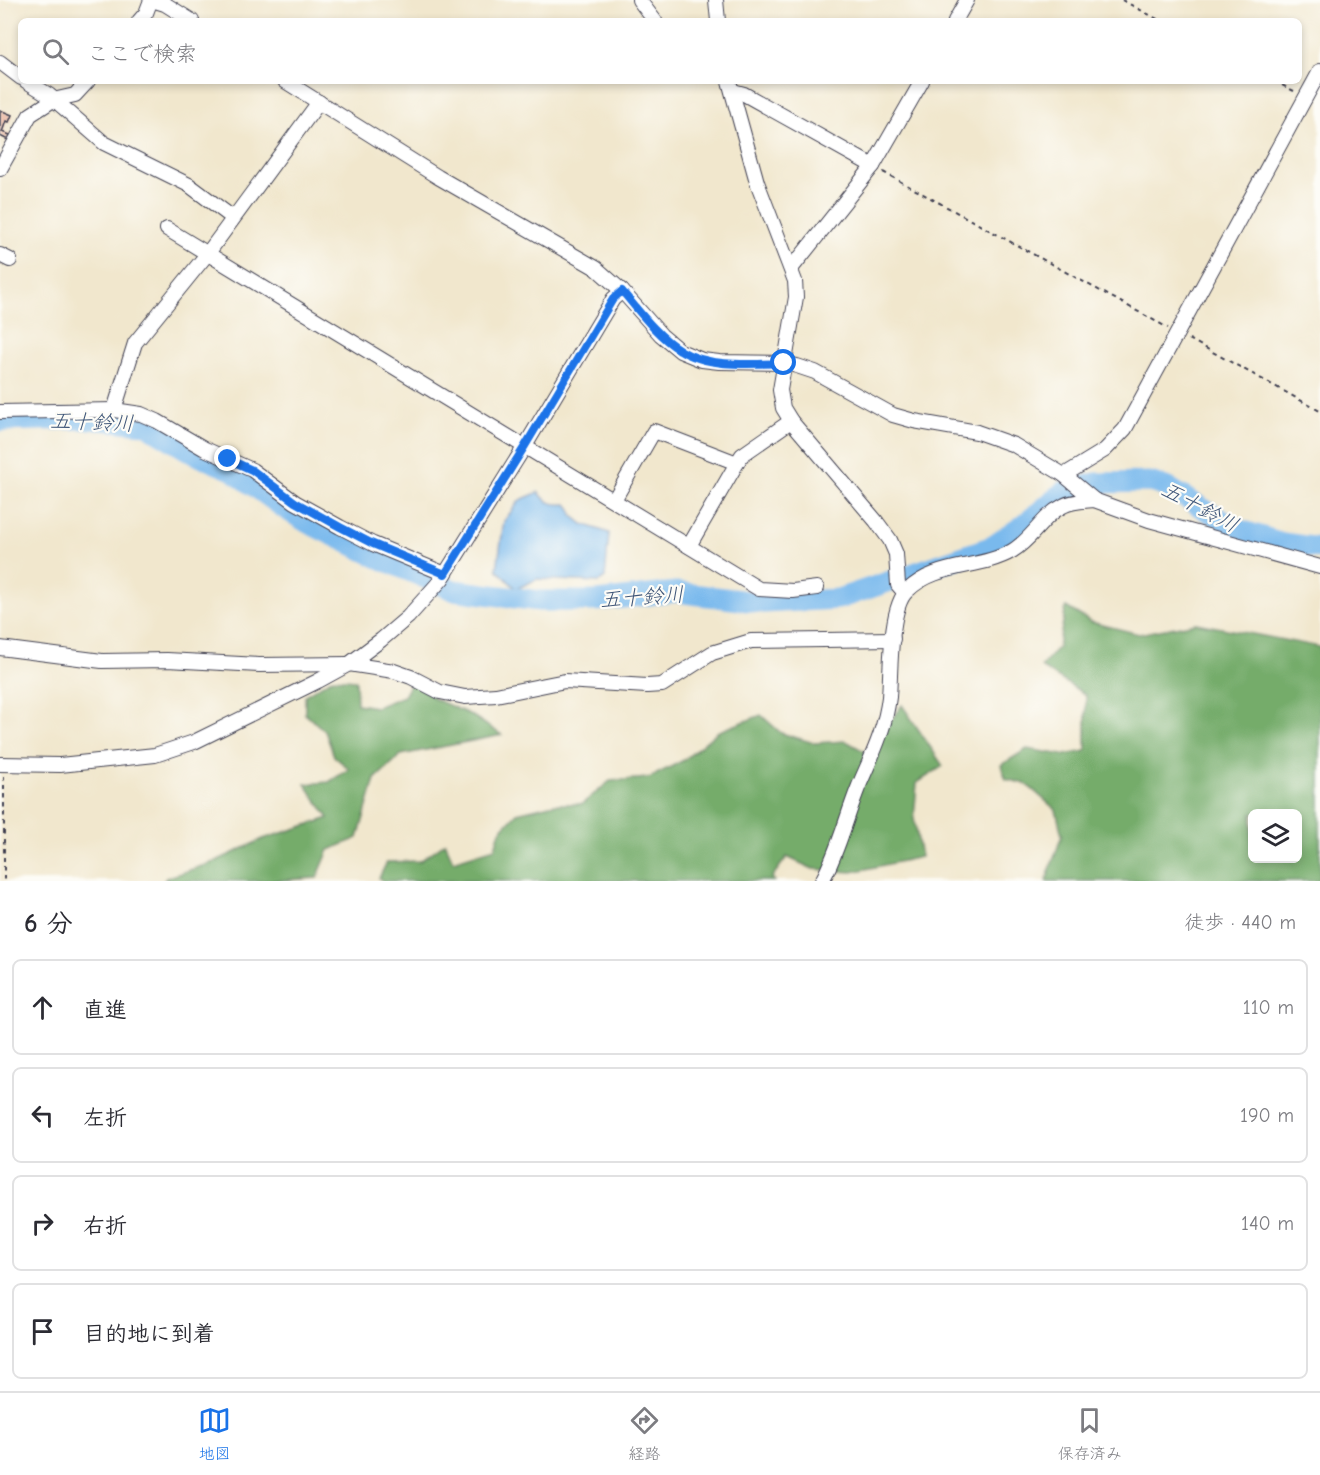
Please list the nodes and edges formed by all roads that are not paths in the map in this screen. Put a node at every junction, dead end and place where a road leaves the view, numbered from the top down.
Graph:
1 (639, 0) edge
2 (716, 0) edge
3 (967, 0) edge
4 (159, 1) edge
5 (142, 18) edge
6 (187, 18) edge
7 (653, 18) edge
8 (718, 18) edge
9 (957, 18) edge
10 (0, 62) edge
11 (1320, 71) edge
12 (18, 76) edge
13 (30, 84) edge
14 (85, 84) edge
15 (290, 84) edge
16 (920, 84) edge
17 (731, 86) edge
18 (53, 100) junction
19 (318, 102) junction
20 (873, 166) junction
21 (0, 169) edge
22 (233, 219) junction
23 (167, 229) dead end
24 (208, 253) junction
25 (791, 269) junction
26 (622, 291) junction
27 (784, 363) junction
28 (114, 410) junction
29 (0, 412) edge
30 (791, 421) junction
31 (525, 446) junction
32 (737, 463) junction
33 (1068, 478) junction
34 (1091, 497) junction
35 (614, 500) junction
36 (689, 546) junction
37 (1320, 567) edge
38 (441, 580) junction
39 (817, 588) dead end
40 (901, 589) junction
41 (893, 639) junction
42 (0, 648) edge
43 (349, 664) junction
44 (2, 764) edge
45 (822, 881) edge

1 - 7 street
2 - 8 street
3 - 9 street
4 - 5 street
4 - 6 street
10 - 12 street
11 - 33 street
13 - 18 street
14 - 18 street
15 - 19 street
16 - 20 street
17 - 20 street
17 - 25 street
18 - 21 street
18 - 22 street
19 - 22 street
19 - 26 street
20 - 25 street
22 - 24 street
23 - 24 street
24 - 28 street
24 - 31 street
25 - 27 street
26 - 27 street
26 - 31 street
27 - 30 street
27 - 33 street
28 - 29 street
28 - 38 street
30 - 32 street
30 - 40 street
31 - 35 street
31 - 38 street
32 - 35 street
32 - 36 street
33 - 34 street
34 - 37 street
34 - 40 street
35 - 36 street
36 - 39 street
38 - 43 street
40 - 41 street
41 - 43 street
41 - 45 street
42 - 43 street
43 - 44 street

